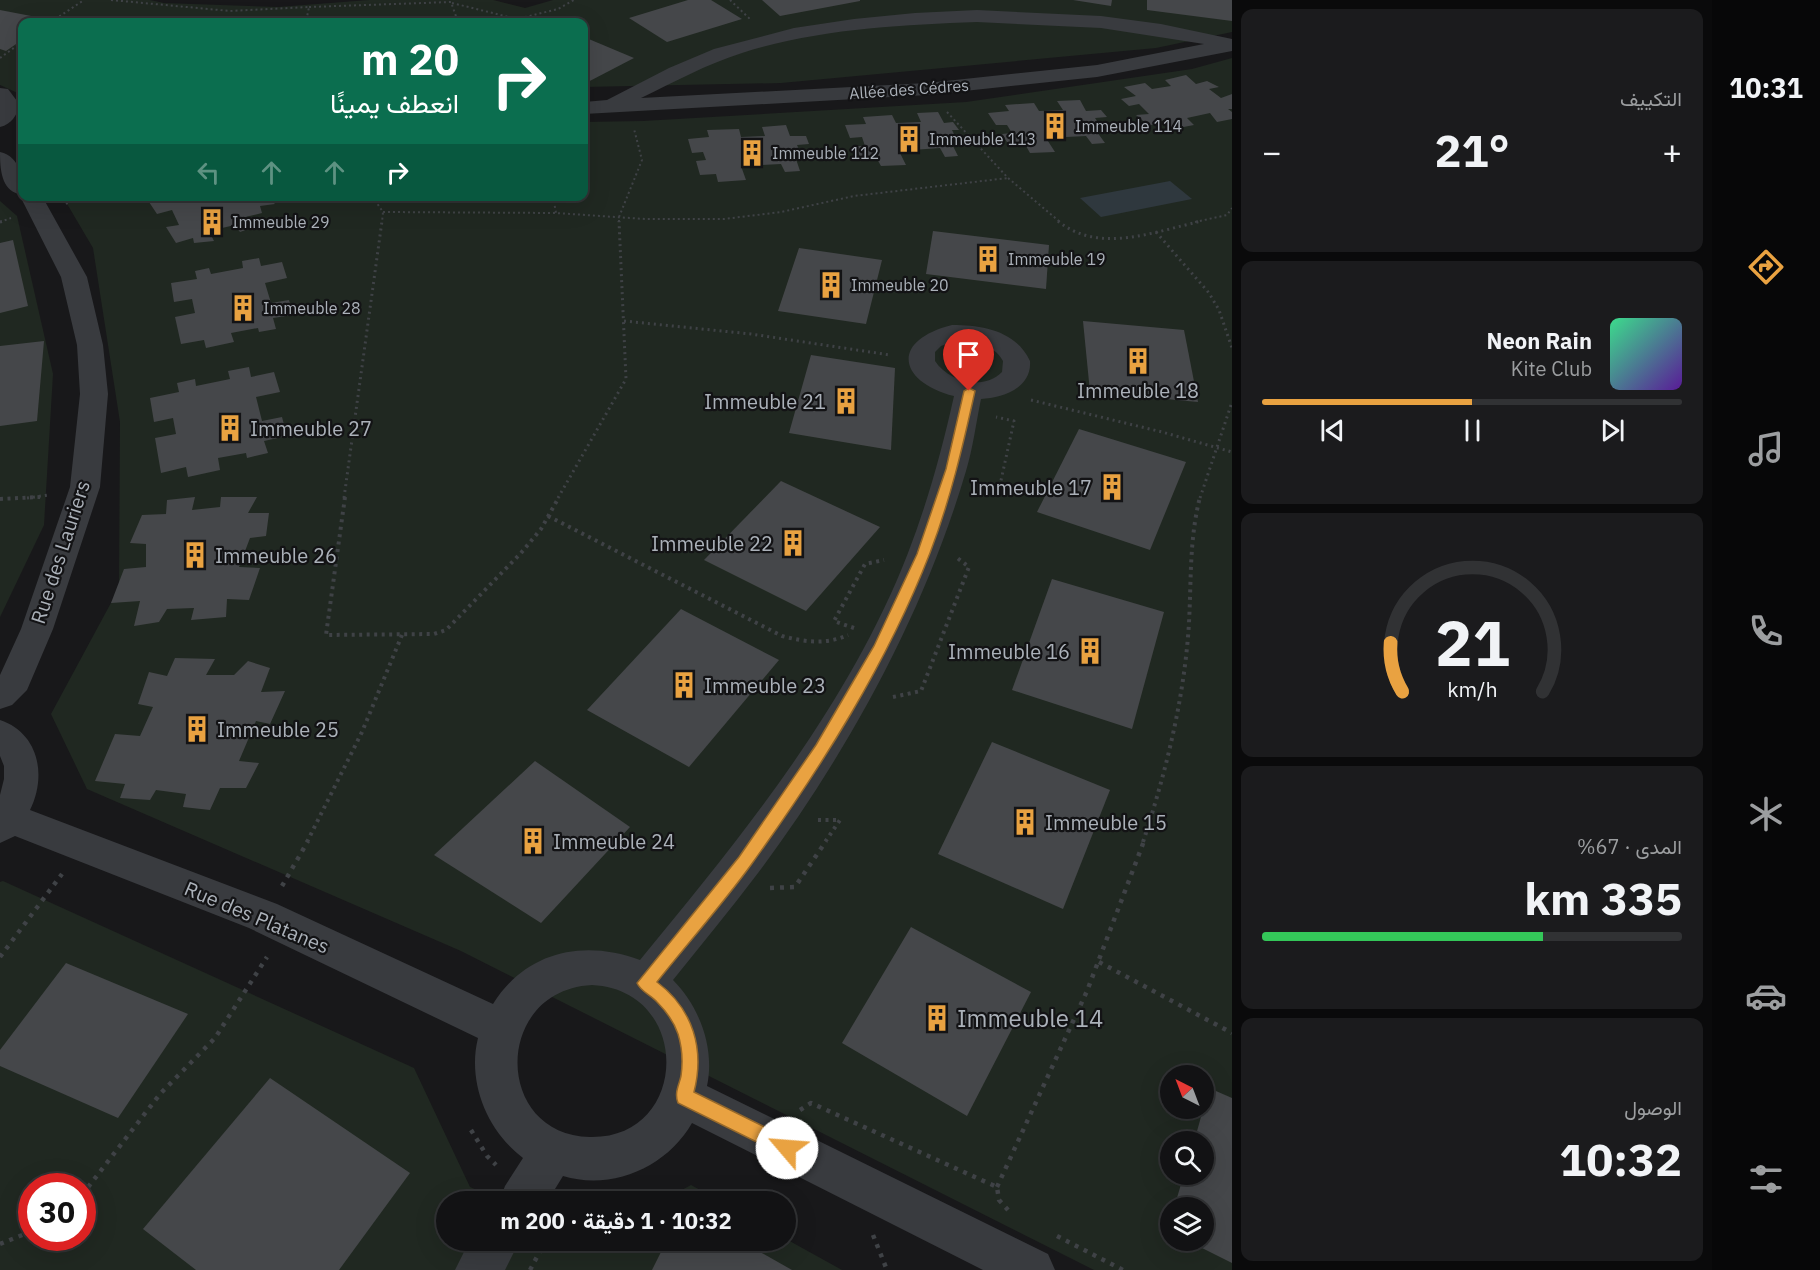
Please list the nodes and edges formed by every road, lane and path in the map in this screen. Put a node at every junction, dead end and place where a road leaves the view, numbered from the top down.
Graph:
1 (84, 0) edge
2 (111, 0) edge
3 (574, 0) edge
4 (451, 2) junction
5 (309, 7) junction
6 (57, 18) edge
7 (307, 18) edge
8 (457, 18) edge
9 (513, 18) edge
10 (521, 18) edge
11 (18, 45) edge
12 (1232, 45) edge
13 (0, 58) edge
14 (588, 108) edge
15 (606, 108) junction
16 (946, 110) dead end
17 (632, 120) dead end
18 (0, 159) edge
19 (1008, 178) junction
20 (18, 183) edge
21 (33, 201) edge
22 (375, 201) edge
23 (554, 201) edge
24 (1232, 208) edge
25 (383, 212) junction
26 (556, 213) junction
27 (620, 217) junction
28 (1155, 232) junction
29 (624, 321) junction
30 (1232, 348) edge
31 (894, 357) dead end
32 (1024, 399) dead end
33 (1232, 402) edge
34 (979, 403) joint
35 (1217, 447) junction
36 (1232, 452) edge
37 (85, 487) junction
38 (972, 489) dead end
39 (0, 499) edge
40 (548, 516) junction
41 (950, 552) dead end
42 (890, 559) dead end
43 (402, 635) junction
44 (0, 696) edge
45 (891, 697) dead end
46 (0, 734) edge
47 (809, 820) dead end
48 (4, 822) edge
49 (54, 869) dead end
50 (63, 872) junction
51 (74, 876) dead end
52 (762, 888) dead end
53 (267, 933) junction
54 (0, 957) edge
55 (1099, 962) junction
56 (646, 983) junction
57 (501, 1028) junction
58 (1232, 1033) edge
59 (684, 1097) junction
60 (792, 1117) dead end
61 (470, 1126) dead end
62 (554, 1150) junction
63 (96, 1177) edge
64 (510, 1185) edge
65 (997, 1187) junction
66 (1011, 1213) dead end
67 (871, 1230) dead end
68 (18, 1237) edge
69 (0, 1244) edge
70 (490, 1251) edge
71 (540, 1251) edge
72 (1042, 1252) edge
73 (478, 1270) edge
74 (530, 1270) edge
75 (887, 1270) edge
76 (1123, 1270) edge

1 - 6 path
2 - 5 path
3 - 10 path
4 - 5 path
4 - 8 path
4 - 9 path
5 - 7 path
11 - 13 path
12 - 15 street, Allée des Cédres
12 - 15 street
14 - 15 street, Allée des Cédres
16 - 19 path
17 - 27 path
18 - 20 street
19 - 27 path
19 - 28 path
21 - 37 street, Rue des Lauriers
22 - 25 path
23 - 26 path
24 - 28 path
25 - 26 path
25 - 43 path
26 - 27 path
27 - 29 path
28 - 30 path
29 - 31 path
29 - 40 path
32 - 35 path
33 - 35 path
34 - 38 path
34 - 56 street
35 - 36 path
35 - 55 path
37 - 39 path
37 - 44 street, Rue des Lauriers
40 - 42 path
40 - 43 path
41 - 45 path
43 - 53 path
46 - 48 street
47 - 52 path
48 - 53 street, Rue des Platanes
49 - 50 path
50 - 51 path
50 - 54 path
53 - 57 street, Rue des Platanes
53 - 63 path
55 - 58 path
55 - 65 path
56 - 57 street
56 - 59 street
57 - 62 street
59 - 62 street
59 - 72 street
60 - 65 path
61 - 64 path
62 - 64 street
65 - 66 path
67 - 75 path
68 - 69 path
70 - 73 street
71 - 74 path
72 - 76 path

